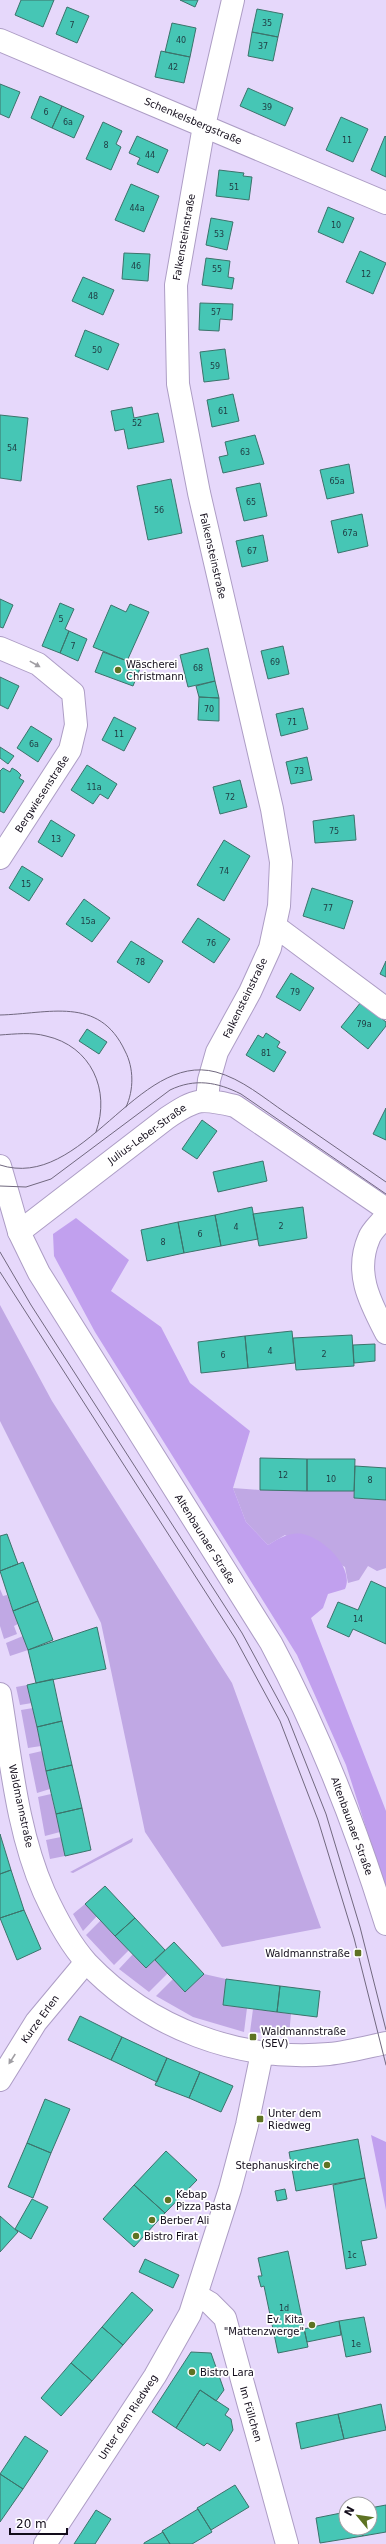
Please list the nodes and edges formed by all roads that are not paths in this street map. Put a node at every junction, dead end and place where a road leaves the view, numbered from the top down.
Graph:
1 (233, 0) edge
2 (0, 40) edge
3 (204, 126) junction
4 (386, 203) edge
5 (0, 648) edge
6 (0, 858) edge
7 (274, 926) junction
8 (385, 1008) dead end
9 (207, 1100) junction
10 (0, 1166) edge
11 (386, 1209) edge
12 (386, 1216) edge
13 (19, 1232) junction
14 (386, 1333) edge
15 (0, 1694) edge
16 (7, 1783) edge
17 (386, 1924) edge
18 (86, 1962) junction
19 (386, 2043) edge
20 (262, 2053) junction
21 (0, 2080) edge
22 (198, 2296) junction
23 (45, 2544) edge
24 (287, 2544) edge

1 - 3 street, Falkensteinstraße
2 - 3 street, Schenkelsbergstraße
3 - 4 street, Schenkelsbergstraße
3 - 7 street, Falkensteinstraße
5 -> 6 street, Bergwiesenstraße
7 - 8 street
7 - 9 street, Falkensteinstraße
9 - 11 street, Julius-Leber-Straße
9 - 13 street, Julius-Leber-Straße
10 - 13 street, Altenbaunaer Straße
12 - 14 street
13 - 17 street, Altenbaunaer Straße
15 - 16 street, Waldmannstraße
16 - 18 street, Waldmannstraße
18 - 20 street, Waldmannstraße
18 -> 21 street, Kurze Erlen
19 - 20 street, Waldmannstraße
20 - 22 street, Unter dem Riedweg
22 - 23 street, Unter dem Riedweg
22 - 24 street, Im Füllchen

